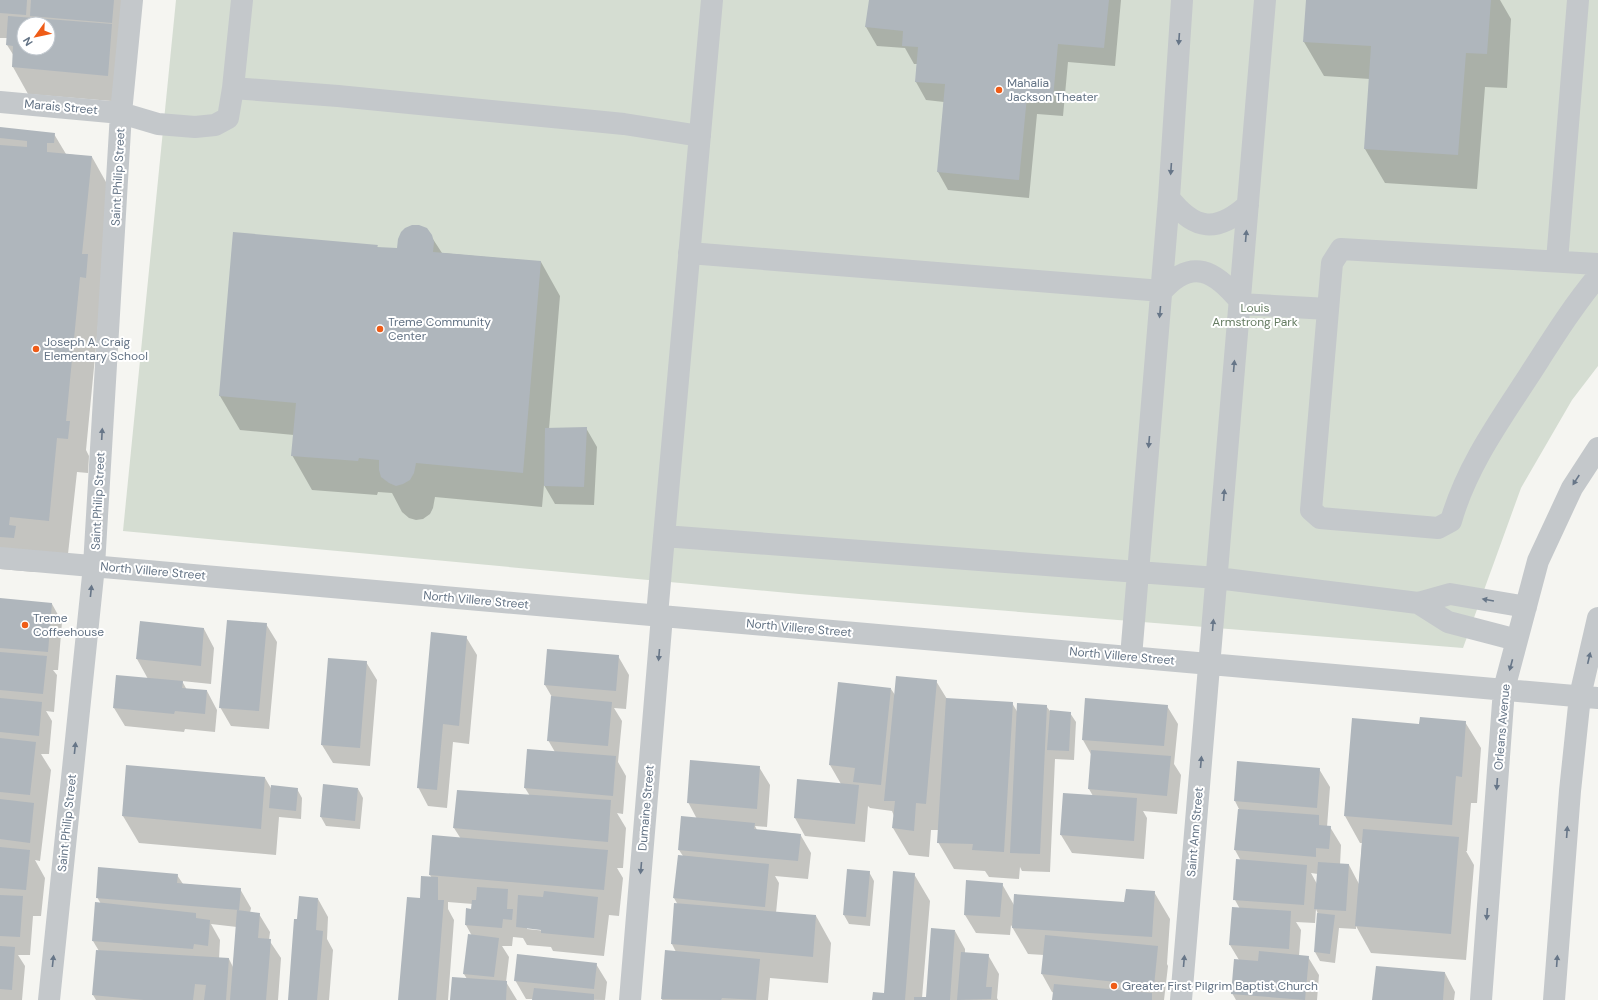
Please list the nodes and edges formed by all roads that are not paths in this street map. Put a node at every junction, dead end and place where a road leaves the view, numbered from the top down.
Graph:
1 (132, 0) edge
2 (242, 0) edge
3 (712, 0) edge
4 (1182, 0) edge
5 (1265, 0) edge
6 (1578, 0) edge
7 (233, 88) junction
8 (0, 102) edge
9 (122, 113) junction
10 (700, 136) junction
11 (1169, 198) junction
12 (1248, 205) junction
13 (689, 253) junction
14 (1557, 261) junction
15 (1598, 264) edge
16 (1598, 276) edge
17 (1162, 291) junction
18 (1240, 302) junction
19 (1328, 309) junction
20 (1598, 448) edge
21 (664, 536) junction
22 (0, 558) edge
23 (94, 566) junction
24 (1138, 572) junction
25 (1217, 578) junction
26 (1418, 603) junction
27 (1526, 608) junction
28 (659, 616) junction
29 (1598, 618) edge
30 (1517, 640) junction
31 (1131, 657) junction
32 (1209, 664) junction
33 (1504, 689) junction
34 (1589, 697) edge
35 (49, 1000) edge
36 (630, 1000) edge
37 (1181, 1000) edge
38 (1481, 1000) edge
39 (1554, 1000) edge

1 - 9 street, Saint Philip Street
2 - 7 street
3 - 10 street, Dumaine Street
4 -> 11 street
5 - 12 street, Saint Ann Street
6 - 14 street
7 - 9 street, Marais Street
7 - 10 street
8 - 9 street, Marais Street
23 -> 9 street, Saint Philip Street
10 - 13 street, Dumaine Street
11 - 12 street
11 - 17 street
18 -> 12 street, Saint Ann Street
13 - 17 street
13 - 21 street, Dumaine Street
14 - 15 street
14 - 19 street
16 - 19 street
17 - 18 street
17 -> 24 street
18 - 19 street
25 -> 18 street, Saint Ann Street
20 -> 27 street, Orleans Avenue
21 - 24 street
21 - 28 street, Dumaine Street
22 - 23 street, North Villere Street
23 - 28 street, North Villere Street
35 -> 23 street, Saint Philip Street
24 - 25 street
24 - 31 street
25 - 26 street
32 -> 25 street, Saint Ann Street
27 -> 26 street
26 - 30 street
27 - 30 street, Orleans Avenue
28 - 31 street, North Villere Street
28 -> 36 street, Dumaine Street
34 -> 29 street
30 -> 33 street, Orleans Avenue
31 - 32 street, North Villere Street
32 - 33 street, North Villere Street
37 -> 32 street, Saint Ann Street
33 - 34 street, North Villere Street
33 -> 38 street, Orleans Avenue
39 -> 34 street

